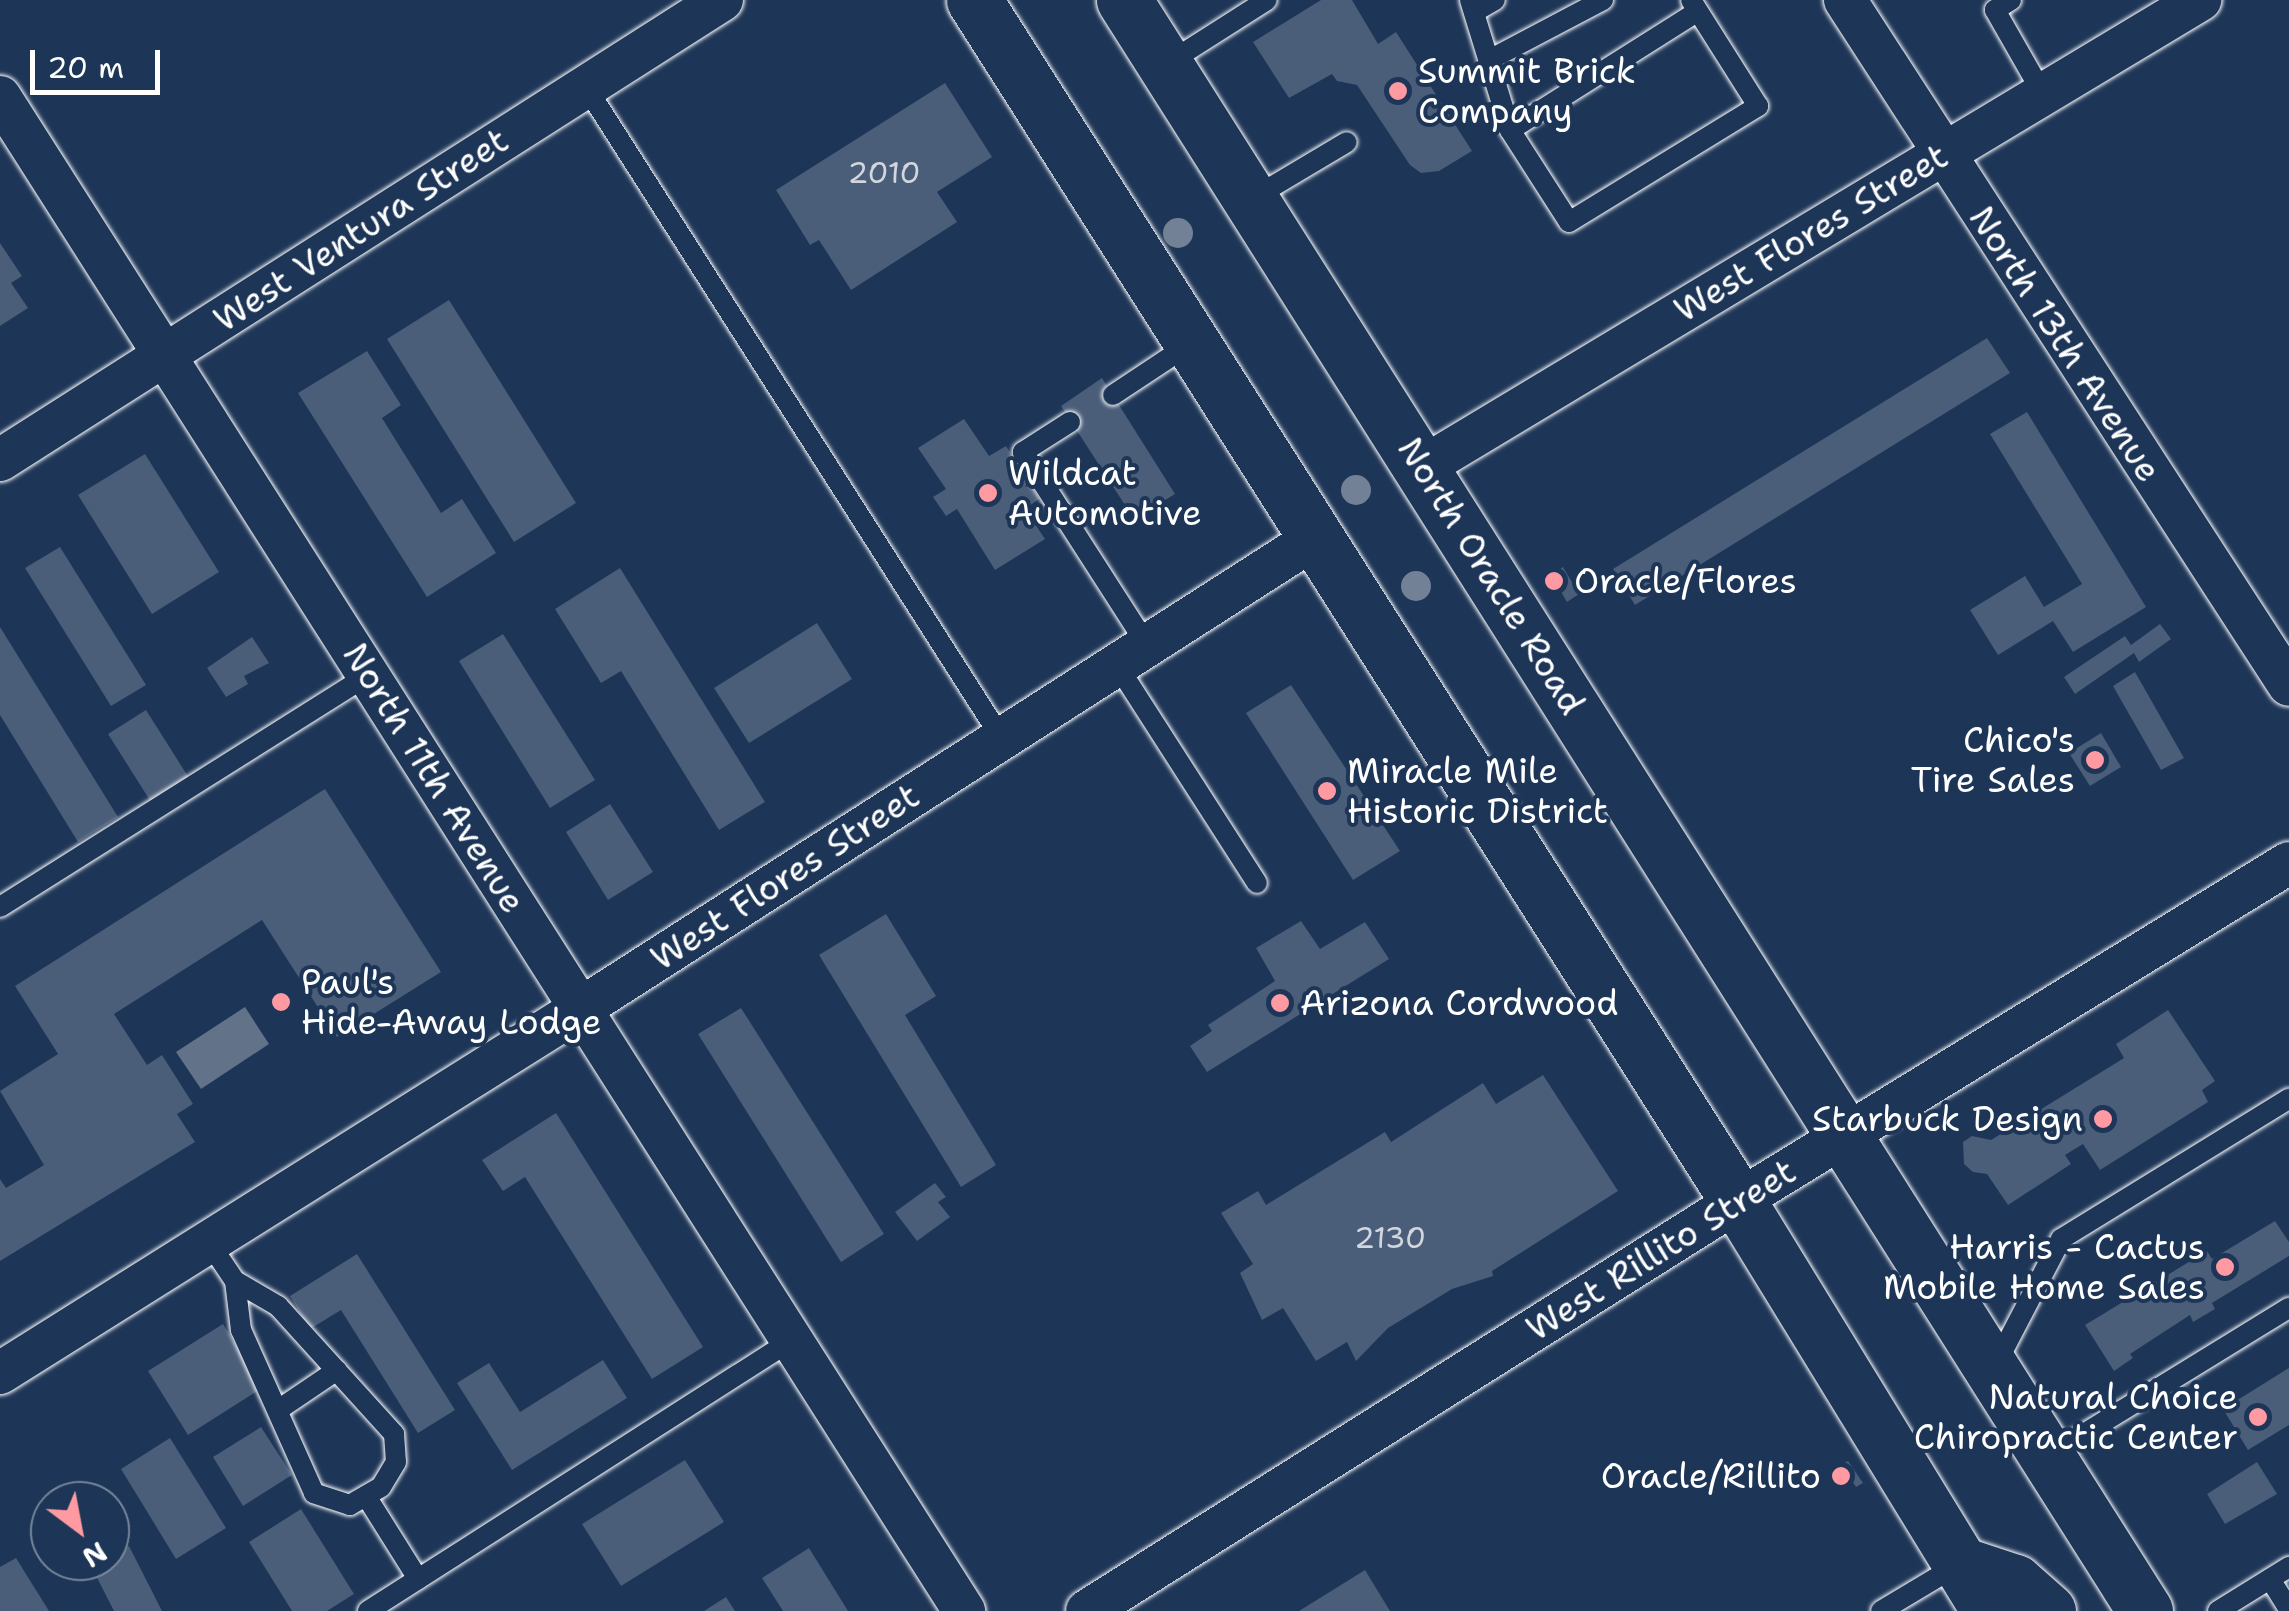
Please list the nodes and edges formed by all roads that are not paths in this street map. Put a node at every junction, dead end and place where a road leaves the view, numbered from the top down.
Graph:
1 (722, 0) edge
2 (974, 0) edge
3 (1124, 0) edge
4 (1268, 0) edge
5 (1495, 0) edge
6 (1603, 0) edge
7 (1845, 0) edge
8 (2011, 0) edge
9 (2200, 0) edge
10 (1472, 6) edge
11 (1694, 6) edge
12 (1488, 60) junction
13 (1165, 64) junction
14 (586, 87) junction
15 (2043, 94) junction
16 (0, 97) edge
17 (1510, 130) junction
18 (1348, 142) dead end
19 (1941, 155) junction
20 (1252, 199) junction
21 (1191, 343) junction
22 (165, 355) junction
23 (1113, 396) dead end
24 (1070, 422) dead end
25 (0, 460) edge
26 (1423, 467) junction
27 (1315, 538) junction
28 (1132, 655) junction
29 (368, 675) junction
30 (2289, 685) edge
31 (1002, 738) junction
32 (2284, 876) edge
33 (1258, 883) dead end
34 (0, 907) edge
35 (580, 1009) junction
36 (2289, 1099) edge
37 (1844, 1138) junction
38 (1738, 1200) junction
39 (210, 1244) junction
40 (235, 1281) junction
41 (2289, 1308) edge
42 (792, 1340) junction
43 (337, 1370) junction
44 (1992, 1371) junction
45 (0, 1373) edge
46 (278, 1410) junction
47 (2046, 1456) junction
48 (366, 1496) junction
49 (1960, 1564) junction
50 (2289, 1567) edge
51 (418, 1579) junction
52 (2270, 1579) junction
53 (2289, 1609) edge
54 (368, 1611) edge
55 (964, 1611) edge
56 (1087, 1611) edge
57 (1880, 1611) edge
58 (1989, 1611) edge
59 (2048, 1611) edge
60 (2145, 1611) edge
61 (2218, 1611) edge

1 - 14 street, West Ventura Street
2 - 21 main road
3 - 13 main road, North Oracle Road
4 - 13 lane
5 - 10 lane
6 - 12 lane
7 - 19 street, North 13th Avenue
8 - 15 lane
9 - 15 street, West Flores Street
10 - 12 lane
11 - 17 lane
11 - 17 lane
12 - 17 lane
13 - 20 main road, North Oracle Road
14 - 22 street, West Ventura Street
14 - 31 lane
15 - 19 street, West Flores Street
16 - 22 street, North 11th Avenue
18 - 20 lane
19 - 26 street, West Flores Street
19 - 30 street, North 13th Avenue
20 - 26 main road, North Oracle Road
21 - 23 lane
21 - 27 main road
22 - 25 street, West Ventura Street
22 - 29 street, North 11th Avenue
24 - 28 lane
26 - 37 main road, North Oracle Road
27 - 28 street, West Flores Street
27 - 38 main road
28 - 31 street, West Flores Street
28 - 33 lane
29 - 34 lane
29 - 35 street, North 11th Avenue
31 - 35 street, West Flores Street
32 - 37 street, West Rillito Street
35 - 39 street, West Flores Street
35 - 42 street, North 11th Avenue
36 - 44 lane
37 - 38 street, West Rillito Street
37 - 44 main road, North Oracle Road
38 - 49 main road
38 - 56 street, West Rillito Street
39 - 40 lane
39 - 45 street, West Flores Street
40 - 43 lane
40 - 46 lane
41 - 47 lane
42 - 51 lane
42 - 55 street, North 11th Avenue
43 - 46 lane
43 - 48 lane
44 - 47 main road, North Oracle Road
46 - 48 lane
47 - 60 main road, North Oracle Road
48 - 51 lane
49 - 57 lane
49 - 58 main road
49 - 59 main road
50 - 52 lane
51 - 54 lane
52 - 53 lane
52 - 61 lane

